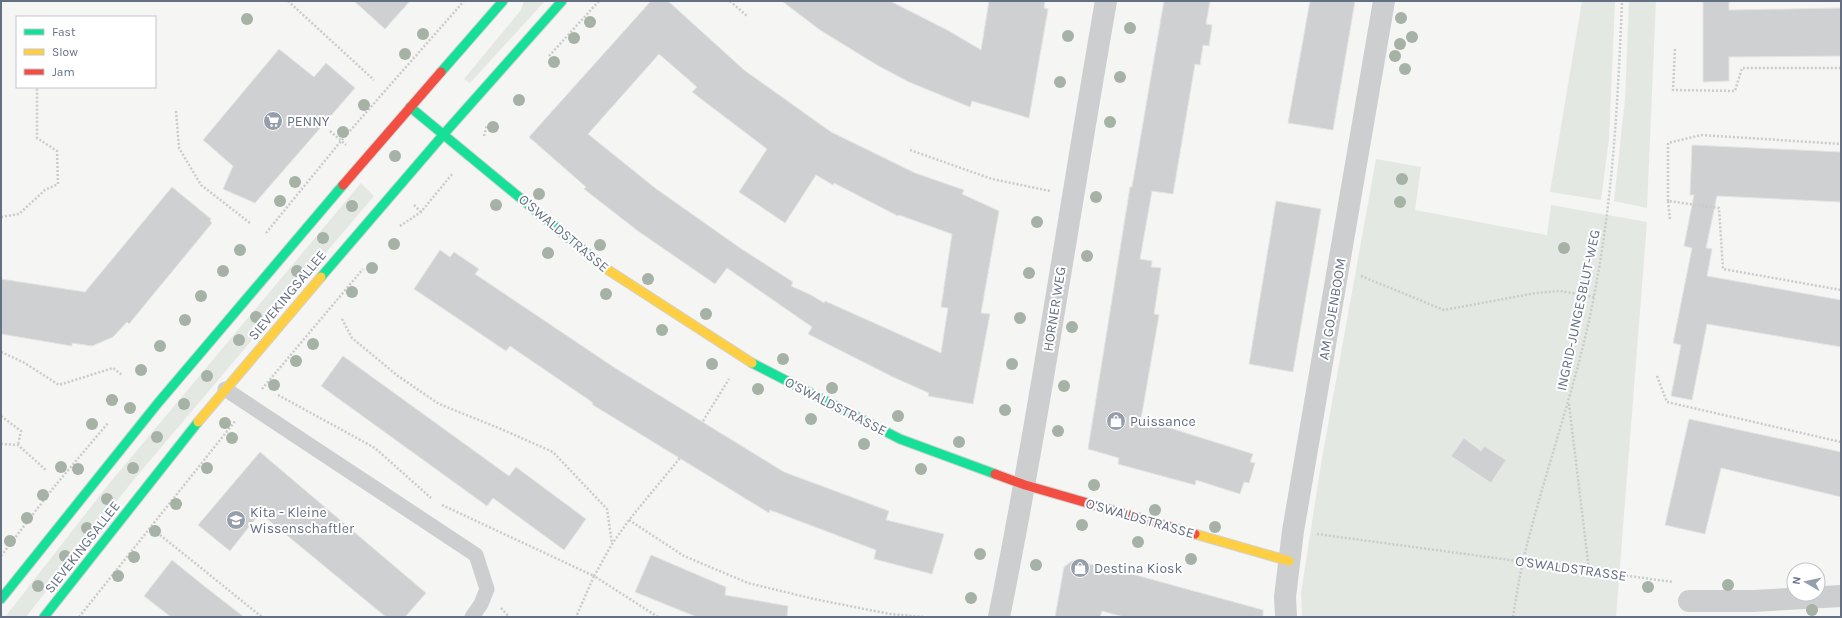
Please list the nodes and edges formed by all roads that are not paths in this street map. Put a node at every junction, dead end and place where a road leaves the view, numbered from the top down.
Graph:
1 (503, 1) edge
2 (562, 1) edge
3 (1106, 1) edge
4 (1384, 1) edge
5 (410, 107) junction
6 (443, 135) junction
7 (225, 389) junction
8 (1025, 485) junction
9 (1289, 561) junction
10 (1841, 596) edge
11 (1, 599) edge
12 (1689, 601) road end
13 (44, 617) edge
14 (472, 617) edge
15 (998, 617) edge
16 (1286, 617) edge

1 - 5 main road, SIEVEKINGSALLEE
2 - 6 main road, SIEVEKINGSALLEE
3 - 8 street, HORNER WEG
4 - 9 street, AM GOJENBOOM
5 - 6 main road, O'SWALDSTRASSE
5 - 11 main road, SIEVEKINGSALLEE
6 - 7 main road, SIEVEKINGSALLEE
6 - 8 main road, O'SWALDSTRASSE
7 - 13 main road, SIEVEKINGSALLEE
7 - 14 lane
8 - 9 main road, O'SWALDSTRASSE
8 - 15 street, HORNER WEG
9 - 16 street, AM GOJENBOOM
10 - 12 street

